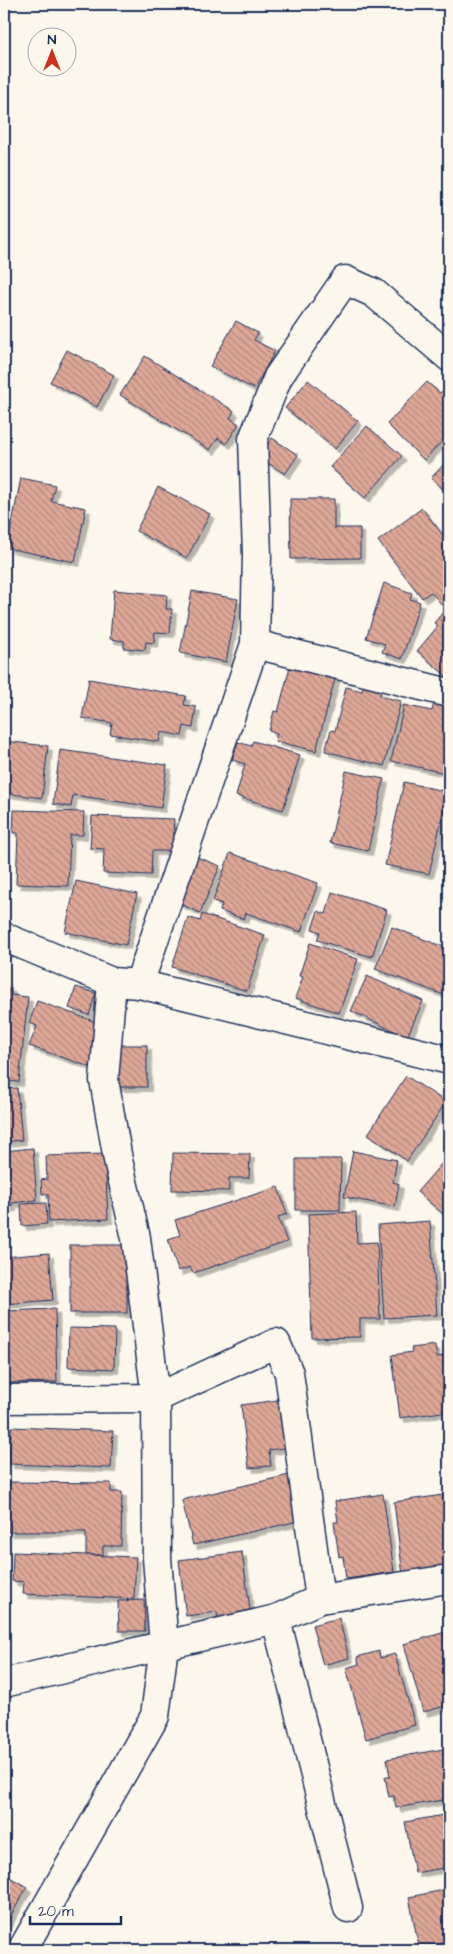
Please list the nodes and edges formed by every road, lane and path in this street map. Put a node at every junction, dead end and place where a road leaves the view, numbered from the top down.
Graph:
1 (449, 357) edge
2 (255, 644) junction
3 (449, 693) edge
4 (4, 937) edge
5 (112, 982) junction
6 (139, 984) junction
7 (449, 1060) edge
8 (156, 1398) junction
9 (4, 1399) edge
10 (449, 1579) edge
11 (320, 1599) junction
12 (276, 1618) junction
13 (164, 1646) junction
14 (4, 1683) edge
15 (348, 1908) dead end
16 (22, 1950) edge

1 - 2 street
2 - 3 street
2 - 6 street
4 - 5 street
5 - 6 street
5 - 8 street
6 - 7 street
8 - 9 street
8 - 11 street
8 - 13 street
10 - 11 street
11 - 12 street
12 - 13 street
12 - 15 street
13 - 14 street
13 - 16 street

